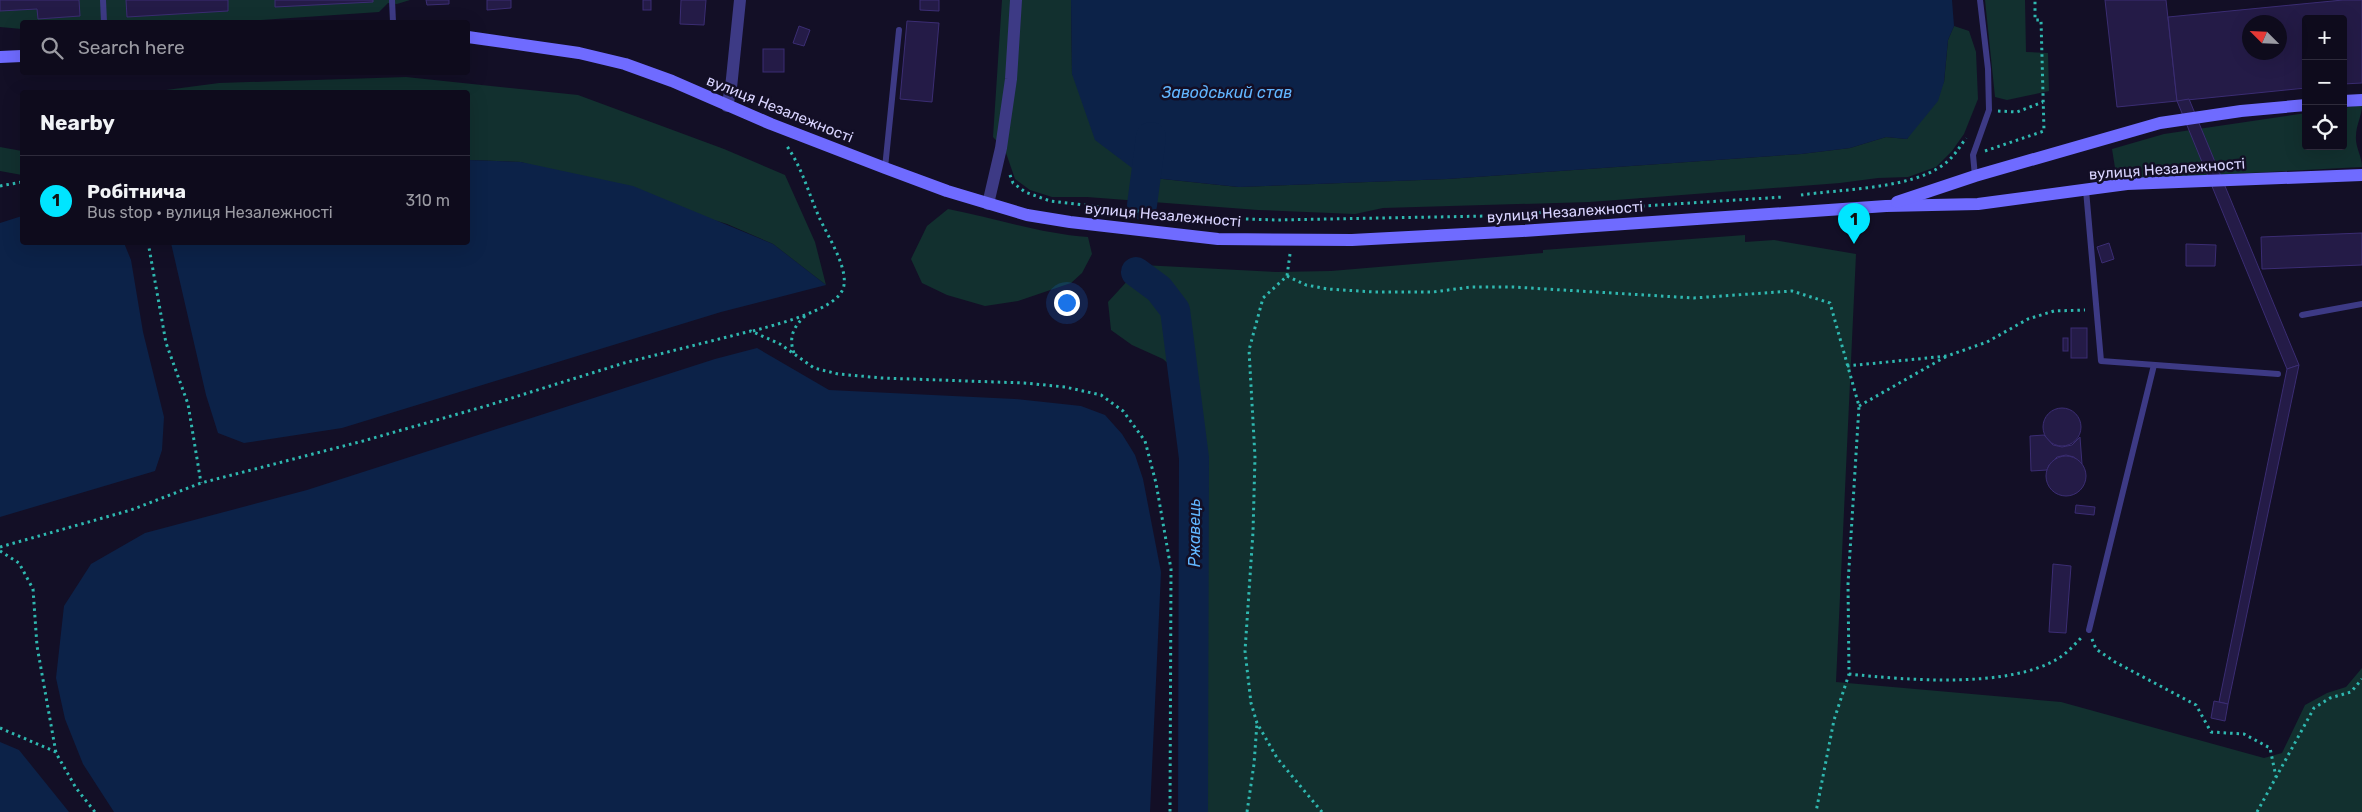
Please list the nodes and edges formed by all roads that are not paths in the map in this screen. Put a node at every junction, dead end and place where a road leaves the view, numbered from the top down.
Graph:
1 (102, 0) edge
2 (392, 0) edge
3 (740, 0) edge
4 (1016, 0) edge
5 (1980, 0) edge
6 (104, 20) edge
7 (393, 20) edge
8 (899, 30) dead end
9 (470, 37) edge
10 (20, 56) edge
11 (0, 57) edge
12 (2362, 100) edge
13 (2347, 102) edge
14 (2302, 105) edge
15 (727, 106) junction
16 (886, 168) junction
17 (2362, 175) edge
18 (1975, 176) junction
19 (2086, 190) junction
20 (988, 204) junction
21 (1886, 206) junction
22 (2362, 304) edge
23 (2302, 315) dead end
24 (2154, 365) junction
25 (2278, 374) dead end
26 (2089, 630) road end

1 - 6 lane
2 - 7 lane
3 - 15 street
4 - 20 street
5 - 18 lane
8 - 16 lane
9 - 15 main road, вулиця Незалежності
10 - 11 main road
12 - 13 main road
14 - 18 main road, вулиця Незалежності
15 - 16 main road, вулиця Незалежності
16 - 20 main road, вулиця Незалежності
17 - 19 main road, вулиця Незалежності
18 - 21 main road, вулиця Незалежності
19 - 21 main road, вулиця Незалежності
19 - 24 lane
20 - 21 main road, вулиця Незалежності
22 - 23 lane
24 - 25 lane
24 - 26 lane

